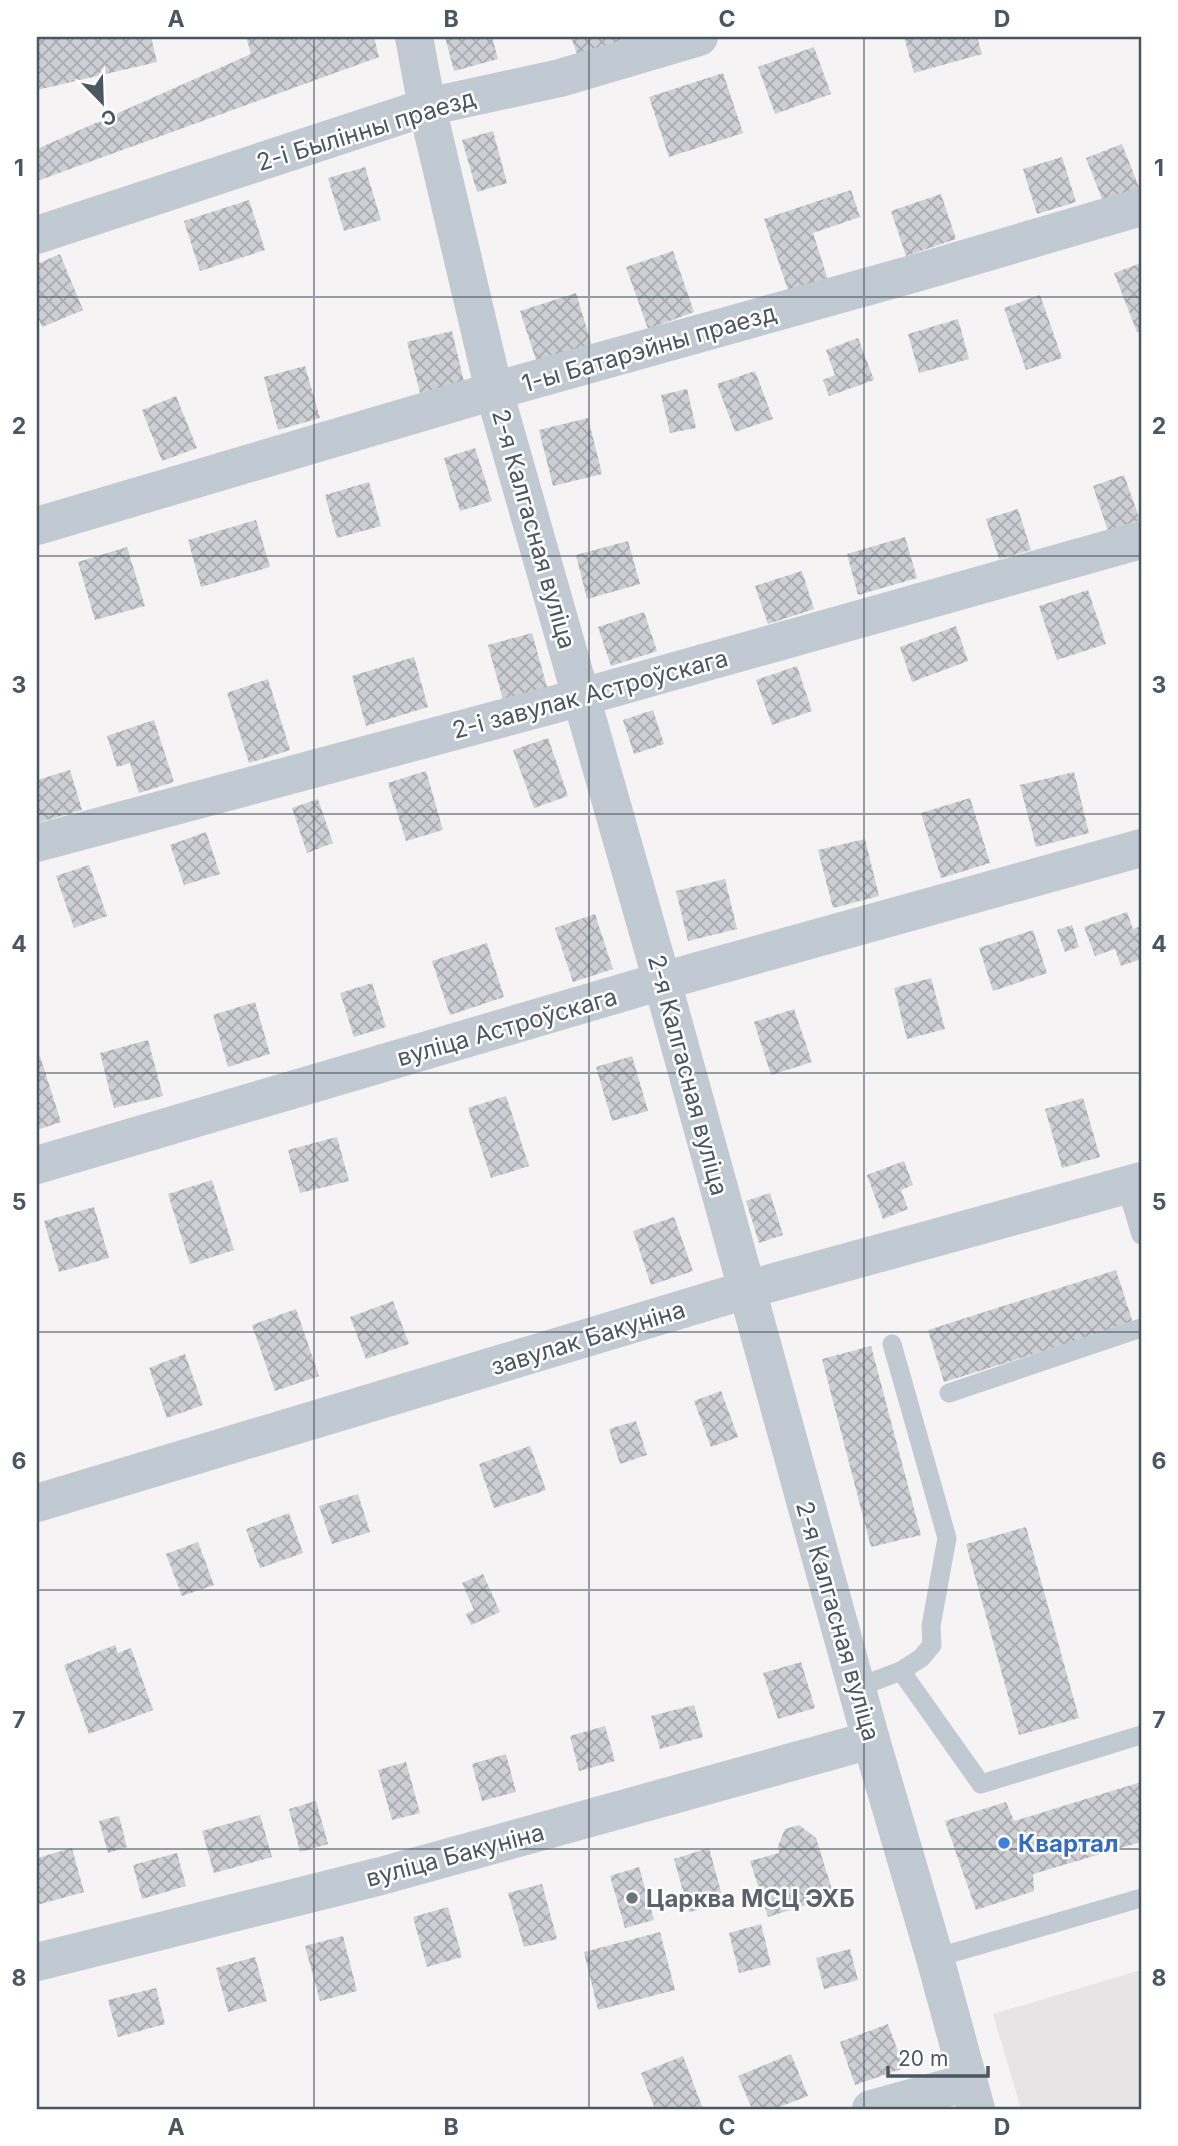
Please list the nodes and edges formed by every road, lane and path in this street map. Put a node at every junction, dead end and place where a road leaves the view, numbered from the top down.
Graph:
1 (414, 37) edge
2 (699, 37) edge
3 (428, 107) junction
4 (1141, 207) edge
5 (37, 235) edge
6 (494, 391) junction
7 (37, 526) edge
8 (1141, 540) edge
9 (582, 696) junction
10 (37, 843) edge
11 (1141, 848) edge
12 (662, 981) junction
13 (37, 1165) edge
14 (1133, 1183) edge
15 (1141, 1235) edge
16 (747, 1290) junction
17 (1141, 1328) edge
18 (892, 1344) dead end
19 (949, 1393) dead end
20 (37, 1503) edge
21 (901, 1671) junction
22 (856, 1688) junction
23 (1141, 1735) edge
24 (871, 1740) junction
25 (1141, 1898) edge
26 (935, 1958) junction
27 (37, 1962) edge
28 (973, 2096) edge
29 (870, 2109) edge

1 - 3 street, 2-я Калгасная вуліца
2 - 3 street, 2-і Былінны праезд
3 - 5 street, 2-і Былінны праезд
3 - 6 street, 2-я Калгасная вуліца
4 - 6 street, 1-ы Батарэйны праезд
6 - 7 street, 1-ы Батарэйны праезд
6 - 9 street, 2-я Калгасная вуліца
8 - 9 street, 2-і завулак Астроўскага
9 - 10 street, 2-і завулак Астроўскага
9 - 12 street, 2-я Калгасная вуліца
11 - 12 street, вуліца Астроўскага
12 - 13 street, вуліца Астроўскага
12 - 16 street, 2-я Калгасная вуліца
14 - 15 lane
14 - 16 street, завулак Бакуніна
16 - 20 street, завулак Бакуніна
16 - 22 street, 2-я Калгасная вуліца
17 - 19 lane
18 - 21 lane
21 - 22 lane
21 - 23 lane
22 - 24 street, 2-я Калгасная вуліца
24 - 26 street, 2-я Калгасная вуліца
24 - 27 street, вуліца Бакуніна
25 - 26 lane
26 - 28 street, 2-я Калгасная вуліца
28 - 29 street

